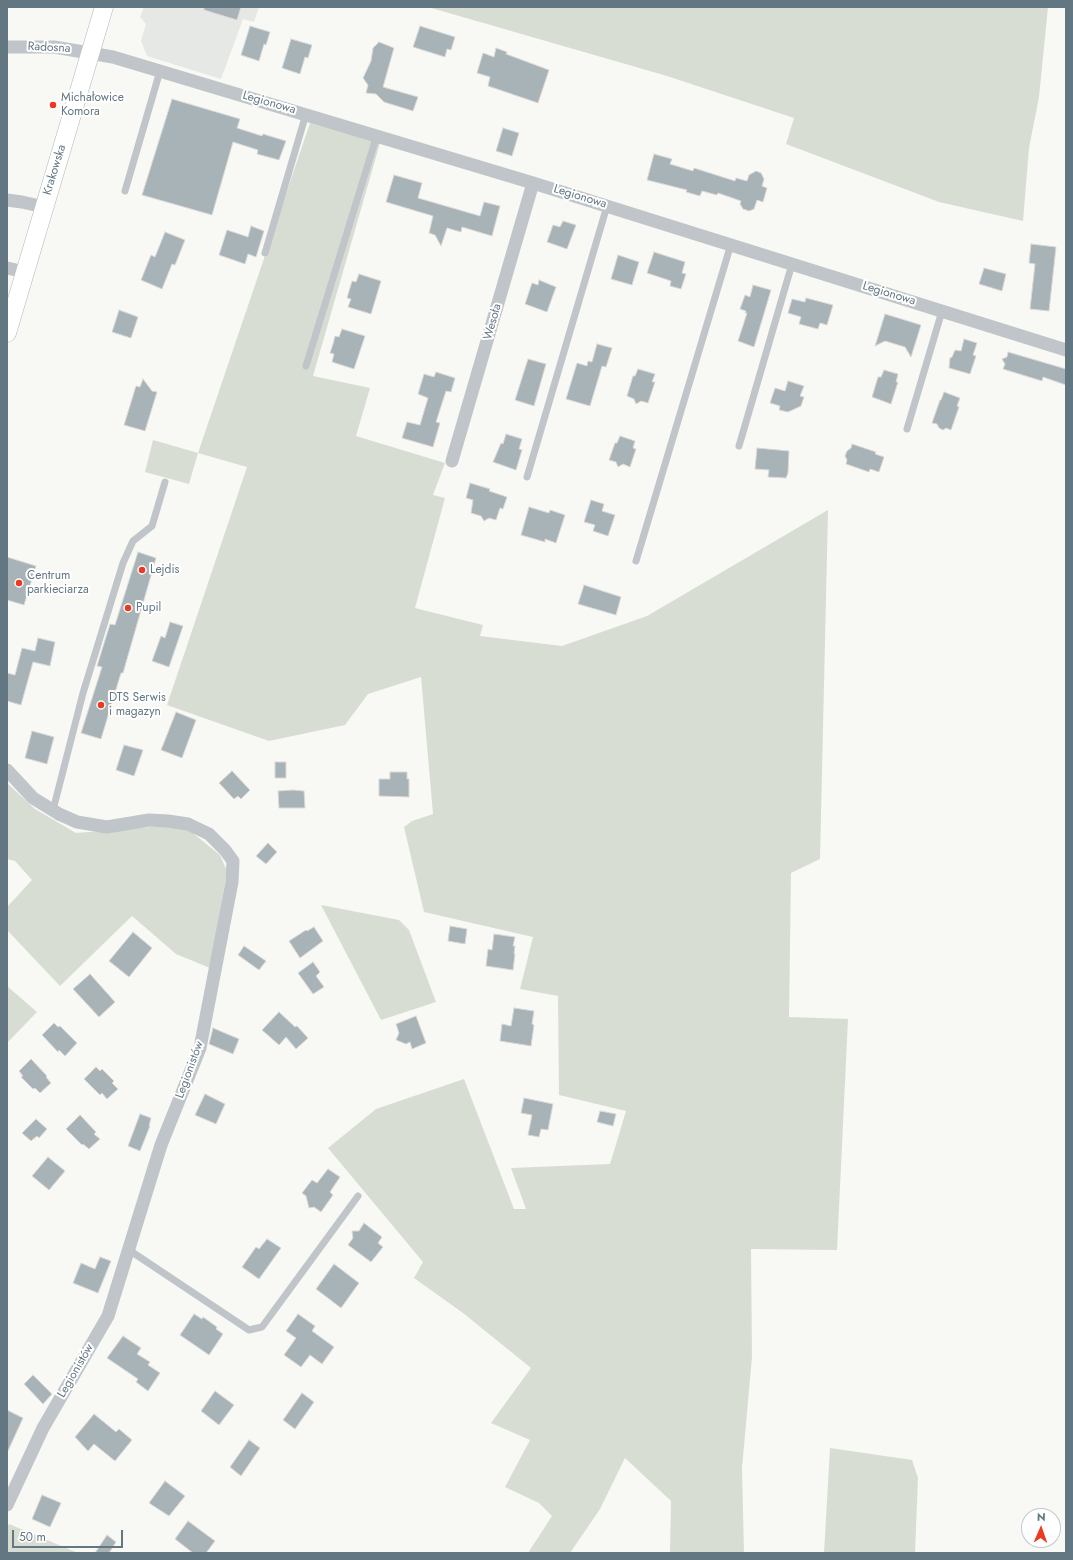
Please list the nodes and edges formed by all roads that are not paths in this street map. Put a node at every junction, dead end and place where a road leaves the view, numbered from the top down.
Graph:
1 (104, 7) edge
2 (7, 47) edge
3 (91, 53) junction
4 (160, 71) junction
5 (306, 114) junction
6 (377, 135) junction
7 (533, 183) junction
8 (125, 191) dead end
9 (7, 200) edge
10 (607, 206) junction
11 (44, 207) junction
12 (731, 244) junction
13 (265, 253) dead end
14 (792, 264) junction
15 (7, 268) edge
16 (25, 272) junction
17 (942, 311) junction
18 (7, 333) edge
19 (1066, 350) edge
20 (306, 366) dead end
21 (907, 429) dead end
22 (739, 446) dead end
23 (452, 462) dead end
24 (527, 477) dead end
25 (165, 482) dead end
26 (636, 562) dead end
27 (7, 770) edge
28 (53, 810) junction
29 (358, 1196) dead end
30 (129, 1250) junction
31 (7, 1505) edge

1 - 3 main road, Krakowska
2 - 3 street, Radosna
3 - 4 street, Legionowa
3 - 11 main road, Krakowska
4 - 5 street, Legionowa
4 - 8 lane
5 - 6 street, Legionowa
5 - 13 lane
6 - 7 street, Legionowa
6 - 20 lane
7 - 10 street, Legionowa
7 - 23 street, Wesoła
9 - 11 street
10 - 12 street, Legionowa
10 - 24 lane
11 - 16 main road, Krakowska
12 - 14 street, Legionowa
12 - 26 lane
14 - 17 street, Legionowa
14 - 22 lane
15 - 16 street
16 - 18 main road, Krakowska
17 - 19 street, Legionowa
17 - 21 lane
25 - 28 lane
27 - 28 street, Legionistów
28 - 30 street, Legionistów
29 - 30 lane
30 - 31 street, Legionistów

